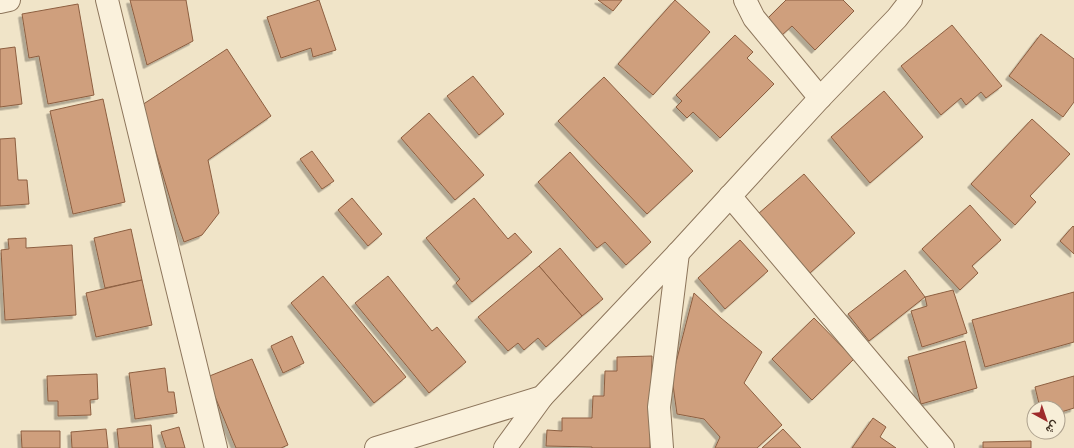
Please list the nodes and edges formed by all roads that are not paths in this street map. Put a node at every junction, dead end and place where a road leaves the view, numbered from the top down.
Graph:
1 (9, 0) edge
2 (107, 0) edge
3 (745, 0) edge
4 (911, 0) edge
5 (0, 2) edge
6 (820, 98) junction
7 (730, 196) junction
8 (678, 253) junction
9 (542, 397) junction
10 (216, 448) edge
11 (376, 448) edge
12 (505, 448) edge
13 (662, 448) edge
14 (943, 448) edge

1 - 5 street
2 - 10 street
3 - 6 street
4 - 6 street
6 - 7 street
7 - 8 street
7 - 14 street
8 - 9 street
8 - 13 street
9 - 11 street
9 - 12 street

